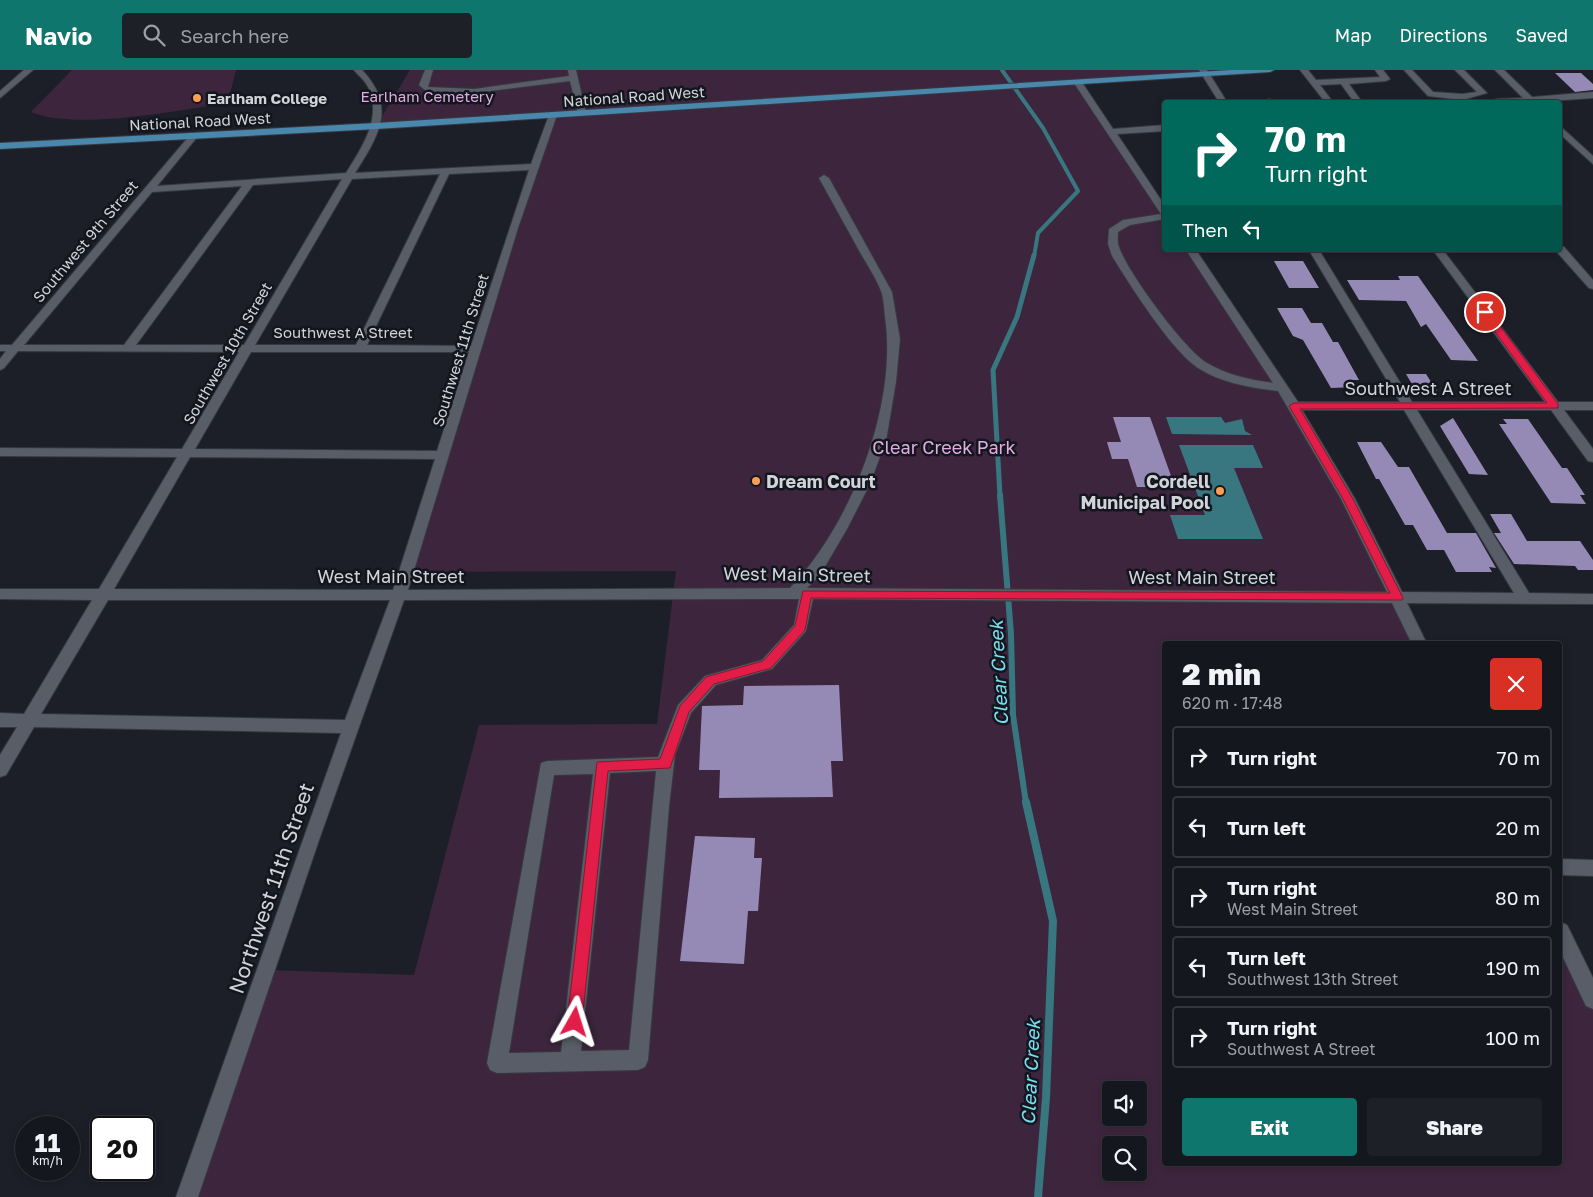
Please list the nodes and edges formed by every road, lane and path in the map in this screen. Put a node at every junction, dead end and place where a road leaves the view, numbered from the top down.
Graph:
1 (30, 70) edge
2 (358, 70) edge
3 (430, 70) edge
4 (1270, 70) edge
5 (1304, 70) edge
6 (1379, 70) edge
7 (1408, 70) edge
8 (1459, 70) edge
9 (1499, 70) edge
10 (1204, 72) edge
11 (572, 74) edge
12 (1343, 81) junction
13 (1078, 82) junction
14 (1314, 83) junction
15 (1483, 93) junction
16 (0, 95) edge
17 (1593, 95) edge
18 (1222, 100) edge
19 (1327, 100) edge
20 (1357, 100) edge
21 (1529, 100) edge
22 (582, 113) junction
23 (553, 115) junction
24 (376, 126) junction
25 (1162, 128) edge
26 (1562, 131) edge
27 (1112, 132) junction
28 (194, 136) junction
29 (0, 146) edge
30 (1593, 161) edge
31 (535, 167) junction
32 (446, 171) junction
33 (349, 176) junction
34 (824, 178) dead end
35 (250, 182) junction
36 (149, 189) junction
37 (1162, 211) edge
38 (1162, 216) edge
39 (1562, 251) edge
40 (1192, 252) edge
41 (1315, 252) edge
42 (1439, 252) edge
43 (1593, 286) edge
44 (0, 348) edge
45 (16, 348) junction
46 (128, 348) junction
47 (246, 348) junction
48 (360, 348) junction
49 (476, 349) junction
50 (0, 366) edge
51 (1282, 388) junction
52 (1294, 406) junction
53 (1409, 406) junction
54 (1554, 406) junction
55 (1593, 406) edge
56 (0, 452) edge
57 (185, 453) junction
58 (443, 455) junction
59 (1593, 458) edge
60 (0, 594) edge
61 (800, 594) junction
62 (103, 595) junction
63 (399, 595) junction
64 (1398, 598) junction
65 (1524, 598) junction
66 (1593, 599) edge
67 (1419, 641) edge
68 (0, 720) edge
69 (30, 720) junction
70 (351, 727) junction
71 (666, 764) junction
72 (602, 766) junction
73 (0, 770) edge
74 (1562, 867) edge
75 (1593, 868) edge
76 (1562, 935) edge
77 (1593, 999) edge
78 (570, 1061) junction
79 (187, 1197) edge

1 - 16 street
2 - 24 street
3 - 11 street
4 - 10 main road, National Road West
5 - 14 street
6 - 12 street
7 - 15 street
8 - 15 street
9 - 21 street
10 - 13 main road, National Road West
10 - 18 street
11 - 22 street
12 - 14 street
12 - 20 street
13 - 22 main road, National Road West
13 - 27 street
14 - 19 street
15 - 21 street
17 - 21 street
22 - 23 main road, National Road West
23 - 24 main road, National Road West
23 - 31 street, Southwest 11th Street
24 - 28 main road, National Road West
24 - 33 street, Southwest 10th Street
25 - 27 street
26 - 30 street
27 - 37 street
28 - 29 main road, National Road West
28 - 36 street, Southwest 9th Street
31 - 32 street
31 - 49 street, Southwest 11th Street
32 - 33 street
32 - 48 street
33 - 35 street
33 - 47 street, Southwest 10th Street
34 - 61 street
35 - 36 street
35 - 46 street
36 - 45 street, Southwest 9th Street
38 - 51 street
39 - 43 street
40 - 51 street
41 - 53 street
42 - 54 street
44 - 45 street, Southwest A Street
45 - 46 street, Southwest A Street
45 - 50 street, Southwest 9th Street
46 - 47 street, Southwest A Street
47 - 48 street, Southwest A Street
47 - 57 street, Southwest 10th Street
48 - 49 street, Southwest A Street
49 - 58 street, Southwest 11th Street
51 - 52 street
52 - 53 street, Southwest A Street
52 - 64 street
53 - 54 street, Southwest A Street
53 - 65 street
54 - 55 street, Southwest A Street
54 - 59 street
56 - 57 street
57 - 58 street
57 - 62 street, Southwest 10th Street
58 - 63 street, Southwest 11th Street
60 - 62 street, West Main Street
61 - 63 street, West Main Street
61 - 64 street, West Main Street
61 - 71 street
62 - 63 street, West Main Street
62 - 69 street, Southwest 10th Street
63 - 70 street, Northwest 11th Street
64 - 65 street, West Main Street
64 - 67 street
65 - 66 street, West Main Street
68 - 69 street
69 - 70 street
69 - 73 street, Southwest 10th Street
70 - 79 street, Northwest 11th Street
71 - 72 street
71 - 78 street
72 - 78 street
72 - 78 street
74 - 75 street
76 - 77 street

